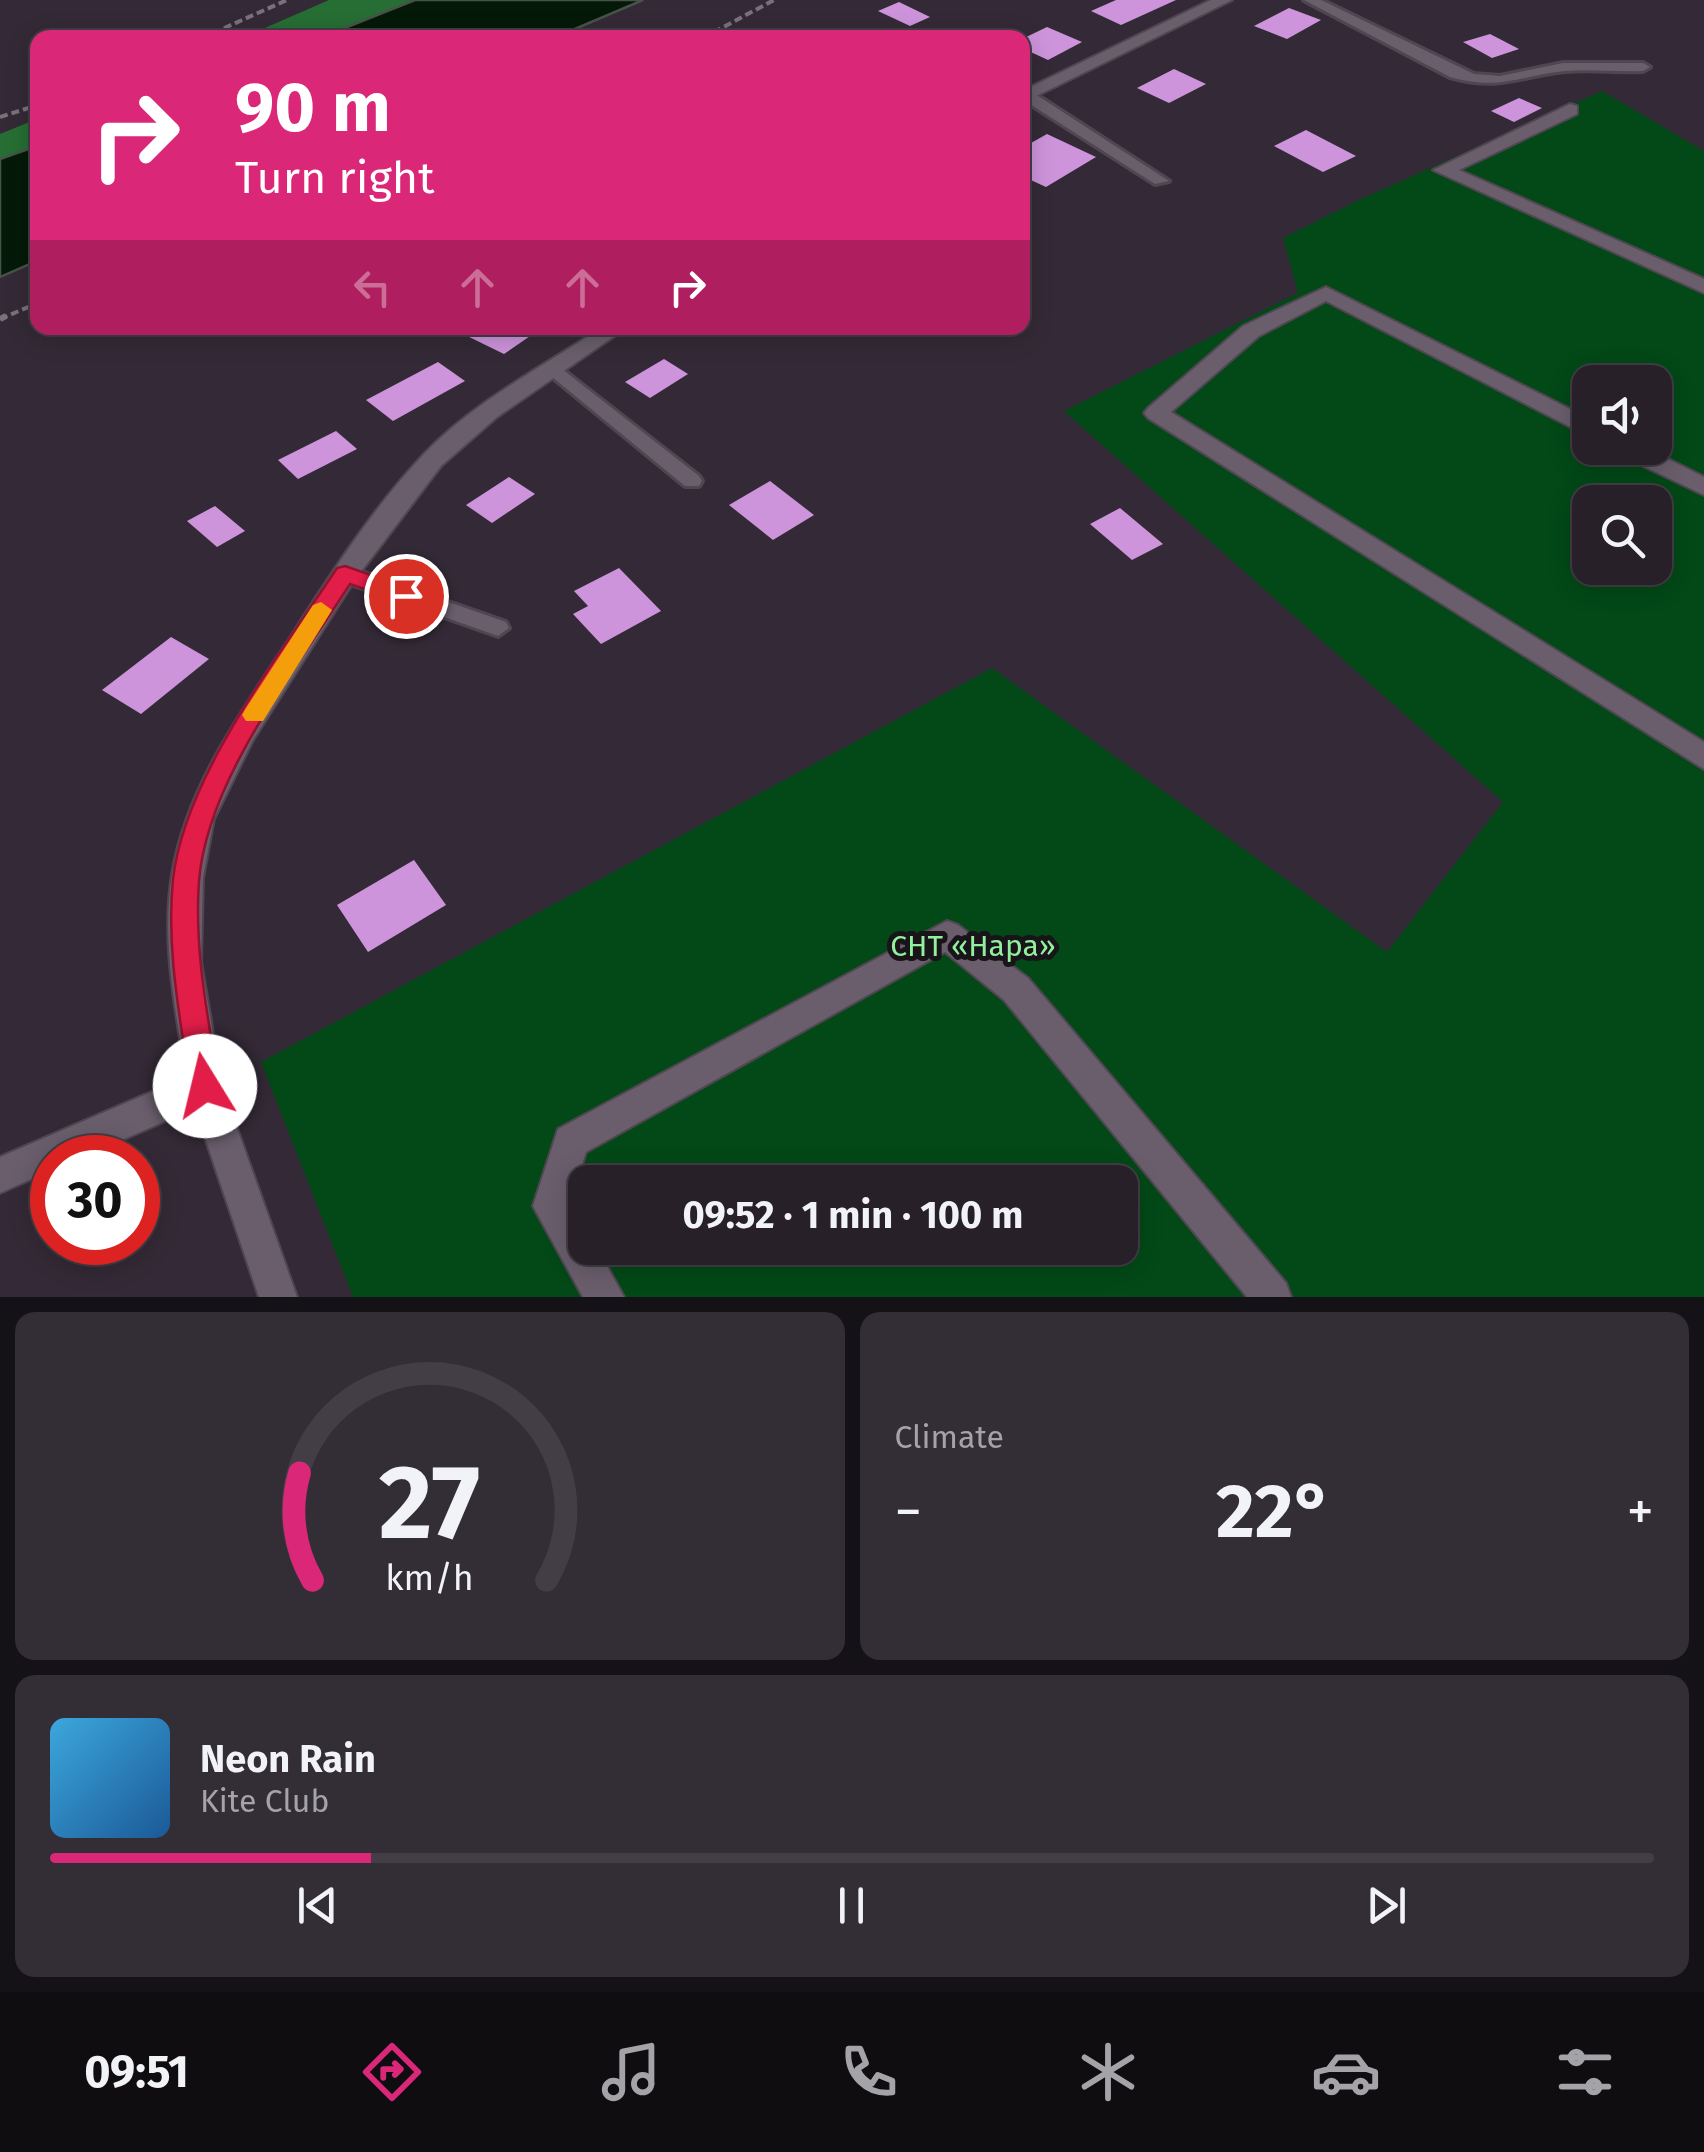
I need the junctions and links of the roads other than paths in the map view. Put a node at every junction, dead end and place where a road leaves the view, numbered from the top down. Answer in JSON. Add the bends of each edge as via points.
{"nodes":[{"id":1,"x":1224,"y":0,"type":"edge"},
{"id":2,"x":1311,"y":0,"type":"edge"},
{"id":3,"x":1643,"y":67,"type":"dead end"},
{"id":4,"x":1030,"y":95,"type":"edge"},
{"id":5,"x":1030,"y":100,"type":"edge"},
{"id":6,"x":1570,"y":110,"type":"dead end"},
{"id":7,"x":1161,"y":181,"type":"dead end"},
{"id":8,"x":1704,"y":287,"type":"edge"},
{"id":9,"x":604,"y":335,"type":"edge"},
{"id":10,"x":554,"y":368,"type":"junction"},
{"id":11,"x":1572,"y":420,"type":"edge"},
{"id":12,"x":1660,"y":465,"type":"edge"},
{"id":13,"x":692,"y":481,"type":"dead end"},
{"id":14,"x":1704,"y":487,"type":"edge"},
{"id":15,"x":345,"y":574,"type":"junction"},
{"id":16,"x":498,"y":628,"type":"dead end"},
{"id":17,"x":1704,"y":758,"type":"edge"},
{"id":18,"x":205,"y":1086,"type":"junction"},
{"id":19,"x":0,"y":1175,"type":"edge"},
{"id":20,"x":278,"y":1297,"type":"edge"},
{"id":21,"x":604,"y":1297,"type":"edge"},
{"id":22,"x":1272,"y":1297,"type":"edge"}],
"edges":[{"from":1,"to":4,"type":"street"},
{"from":2,"to":3,"type":"lane","via":[[1480,82],[1566,67]]},
{"from":5,"to":7,"type":"lane"},
{"from":6,"to":8,"type":"street","via":[[1443,170]]},
{"from":9,"to":10,"type":"street"},
{"from":10,"to":13,"type":"lane"},
{"from":10,"to":15,"type":"street","via":[[432,460]]},
{"from":11,"to":17,"type":"street","via":[[1326,293],[1251,331],[1156,412]]},
{"from":12,"to":14,"type":"street"},
{"from":15,"to":16,"type":"lane"},
{"from":15,"to":18,"type":"street","via":[[242,734],[199,819],[186,878],[185,962]]},
{"from":18,"to":19,"type":"street"},
{"from":18,"to":20,"type":"street"},
{"from":21,"to":22,"type":"street","via":[[551,1206],[571,1140],[946,936],[1016,989]]}]}
